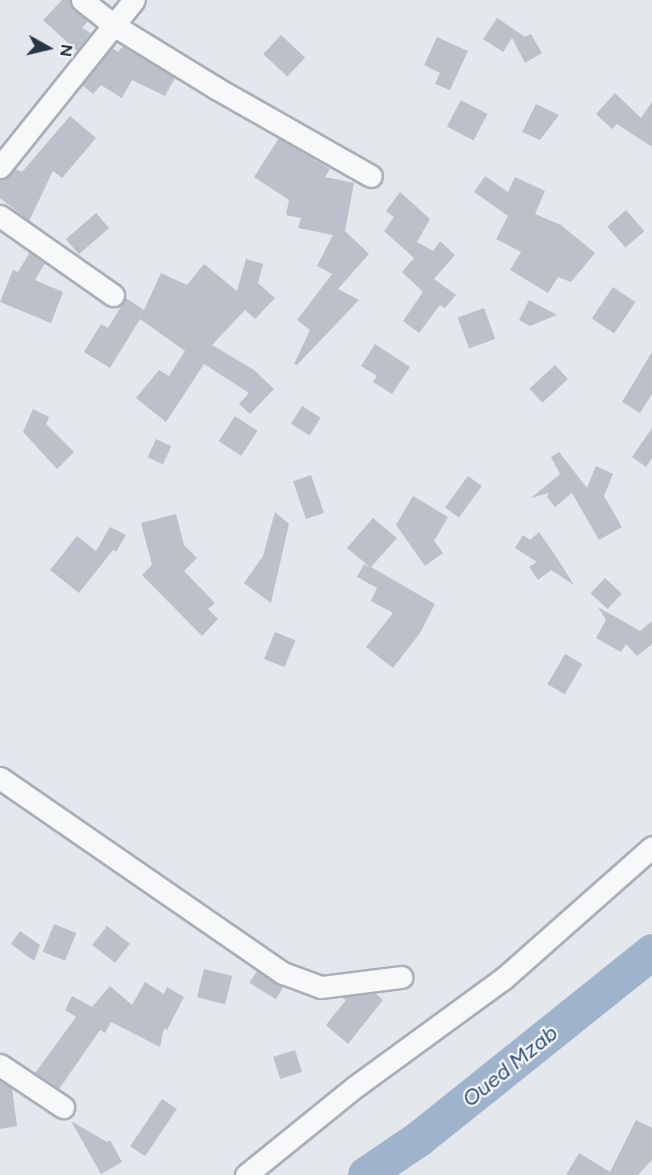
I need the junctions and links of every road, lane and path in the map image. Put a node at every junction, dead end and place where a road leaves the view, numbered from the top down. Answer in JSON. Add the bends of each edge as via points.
{"nodes":[{"id":1,"x":82,"y":0,"type":"edge"},
{"id":2,"x":134,"y":0,"type":"edge"},
{"id":3,"x":115,"y":26,"type":"junction"},
{"id":4,"x":0,"y":167,"type":"edge"},
{"id":5,"x":371,"y":176,"type":"dead end"},
{"id":6,"x":0,"y":216,"type":"edge"},
{"id":7,"x":113,"y":295,"type":"dead end"},
{"id":8,"x":0,"y":778,"type":"edge"},
{"id":9,"x":652,"y":846,"type":"edge"},
{"id":10,"x":401,"y":977,"type":"dead end"},
{"id":11,"x":0,"y":1065,"type":"edge"},
{"id":12,"x":63,"y":1107,"type":"dead end"},
{"id":13,"x":246,"y":1175,"type":"edge"}],
"edges":[{"from":1,"to":3,"type":"street"},
{"from":2,"to":3,"type":"street"},
{"from":3,"to":4,"type":"street"},
{"from":3,"to":5,"type":"street"},
{"from":6,"to":7,"type":"street"},
{"from":8,"to":10,"type":"street","via":[[283,973],[321,987]]},
{"from":9,"to":13,"type":"street","via":[[503,979],[356,1086]]},
{"from":11,"to":12,"type":"street"}]}
